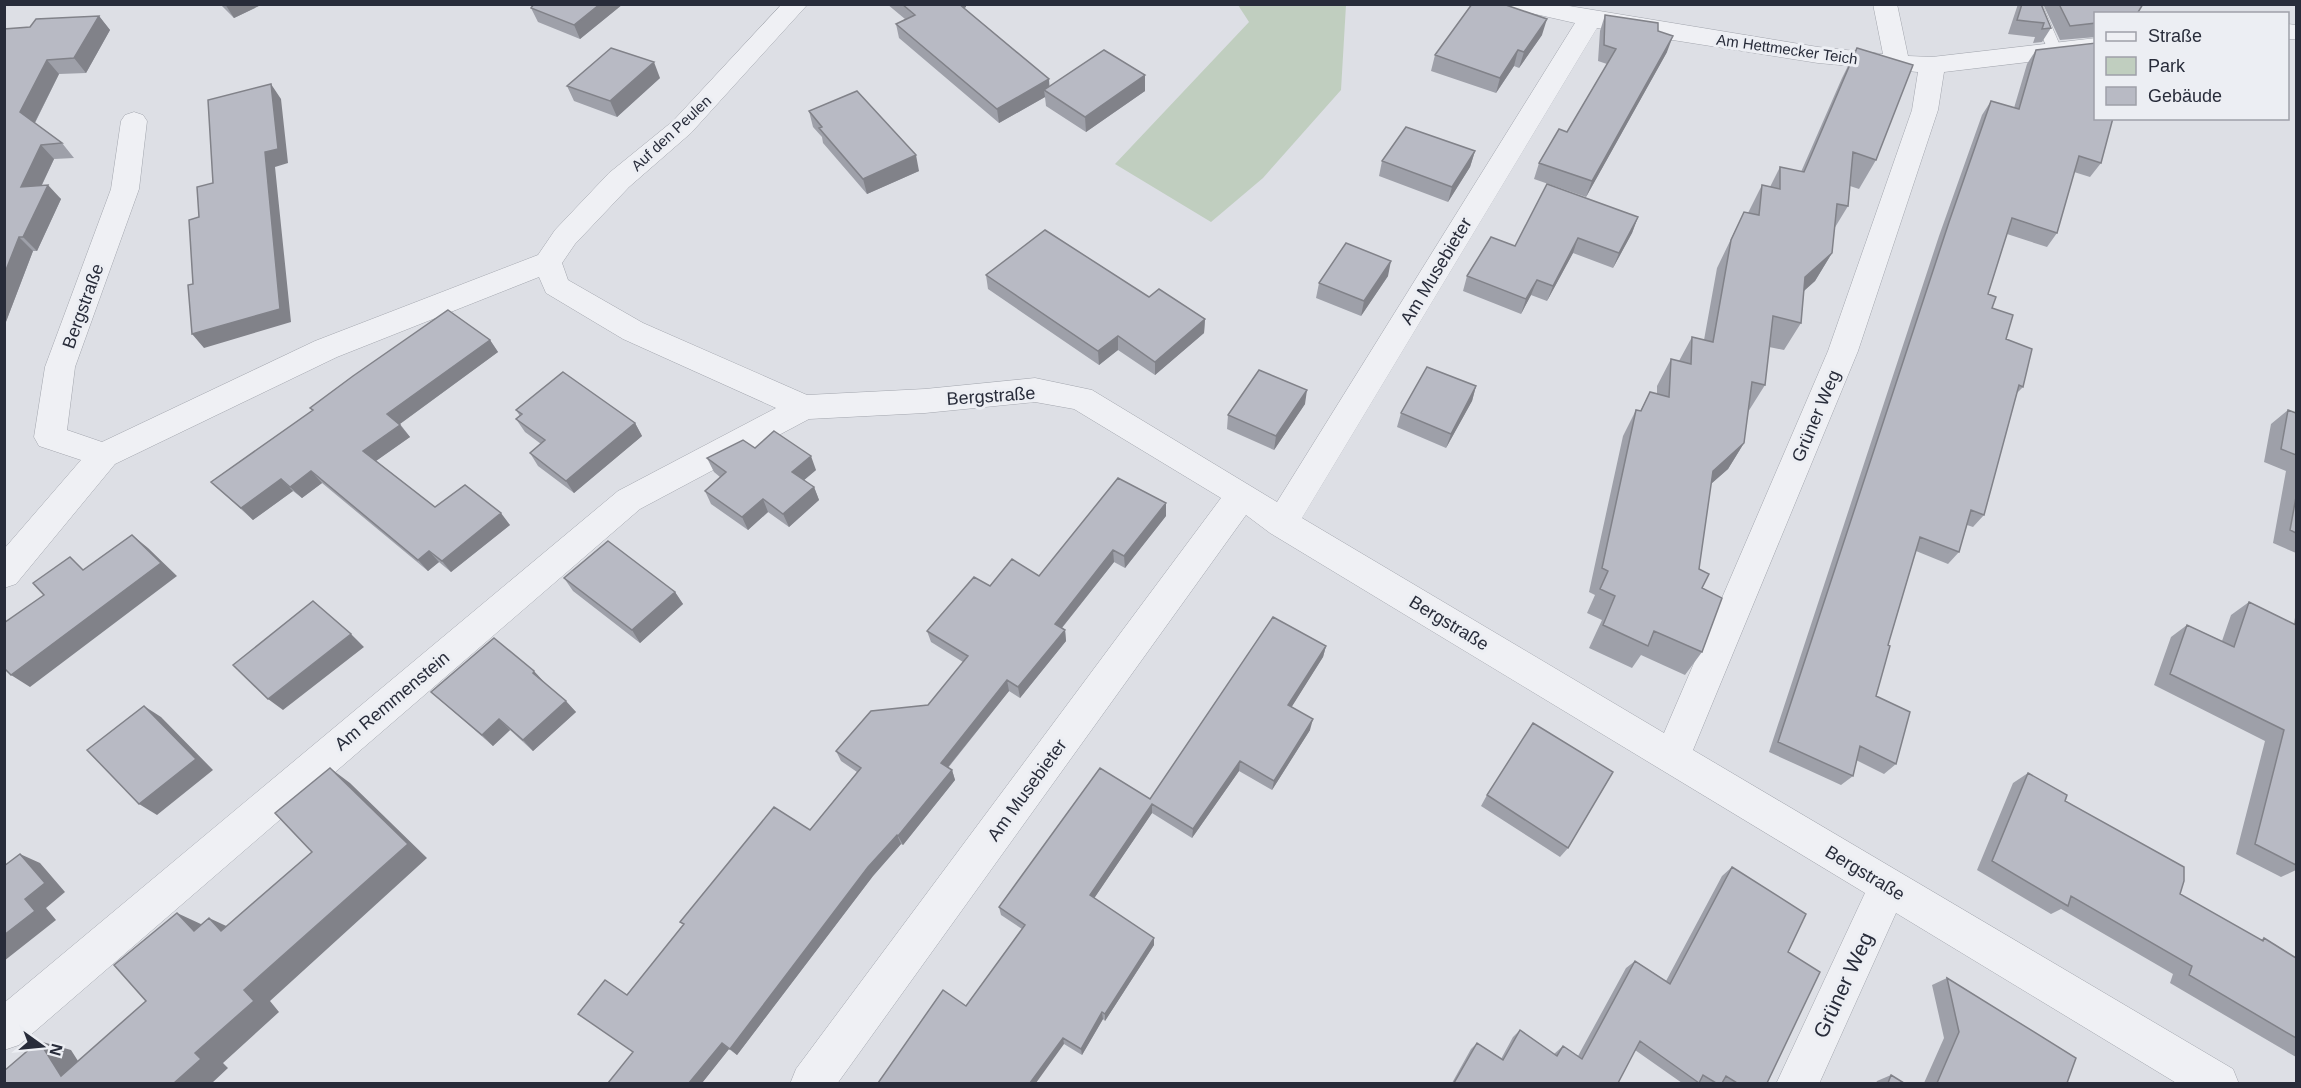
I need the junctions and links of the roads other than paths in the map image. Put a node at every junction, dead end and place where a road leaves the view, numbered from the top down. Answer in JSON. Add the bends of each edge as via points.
{"nodes":[{"id":1,"x":796,"y":4,"type":"edge"},
{"id":2,"x":1521,"y":4,"type":"edge"},
{"id":3,"x":1885,"y":4,"type":"edge"},
{"id":4,"x":2035,"y":4,"type":"edge"},
{"id":5,"x":1590,"y":19,"type":"junction"},
{"id":6,"x":2094,"y":46,"type":"edge"},
{"id":7,"x":2055,"y":50,"type":"junction"},
{"id":8,"x":1897,"y":63,"type":"junction"},
{"id":9,"x":1932,"y":65,"type":"junction"},
{"id":10,"x":134,"y":121,"type":"dead end"},
{"id":11,"x":548,"y":262,"type":"junction"},
{"id":12,"x":804,"y":407,"type":"junction"},
{"id":13,"x":104,"y":455,"type":"junction"},
{"id":14,"x":1242,"y":495,"type":"junction"},
{"id":15,"x":1282,"y":523,"type":"junction"},
{"id":16,"x":4,"y":574,"type":"edge"},
{"id":17,"x":1672,"y":757,"type":"junction"},
{"id":18,"x":1888,"y":887,"type":"junction"},
{"id":19,"x":4,"y":1030,"type":"edge"},
{"id":20,"x":811,"y":1083,"type":"edge"},
{"id":21,"x":1797,"y":1083,"type":"edge"},
{"id":22,"x":2217,"y":1083,"type":"edge"}],
"edges":[{"from":1,"to":11,"type":"street","name":"Auf den Peulen","via":[[682,127],[619,180],[565,237]]},
{"from":2,"to":5,"type":"street","name":"Am Hettmecker Teich"},
{"from":3,"to":8,"type":"street"},
{"from":4,"to":7,"type":"lane"},
{"from":5,"to":8,"type":"street","name":"Am Hettmecker Teich","via":[[1818,55]]},
{"from":5,"to":15,"type":"street","name":"Am Musebieter"},
{"from":6,"to":7,"type":"street","name":"Am Hettmecker Teich"},
{"from":7,"to":9,"type":"street","name":"Am Hettmecker Teich"},
{"from":8,"to":9,"type":"street","name":"Am Hettmecker Teich"},
{"from":9,"to":17,"type":"street","name":"Grüner Weg","via":[[1925,110],[1843,351]]},
{"from":10,"to":13,"type":"street","name":"Bergstraße","via":[[125,189],[60,367],[50,437]]},
{"from":11,"to":12,"type":"street","name":"Bergstraße","via":[[556,286],[633,331]]},
{"from":11,"to":13,"type":"street","via":[[326,349]]},
{"from":12,"to":14,"type":"street","name":"Bergstraße","via":[[1035,390],[1082,398]]},
{"from":12,"to":19,"type":"street","name":"Am Remmenstein","via":[[628,500]]},
{"from":13,"to":16,"type":"street"},
{"from":14,"to":15,"type":"street","name":"Bergstraße"},
{"from":14,"to":20,"type":"street","name":"Am Musebieter"},
{"from":15,"to":17,"type":"street","name":"Bergstraße"},
{"from":17,"to":18,"type":"street","name":"Bergstraße"},
{"from":18,"to":21,"type":"street","name":"Grüner Weg"},
{"from":18,"to":22,"type":"street","name":"Bergstraße"}]}
